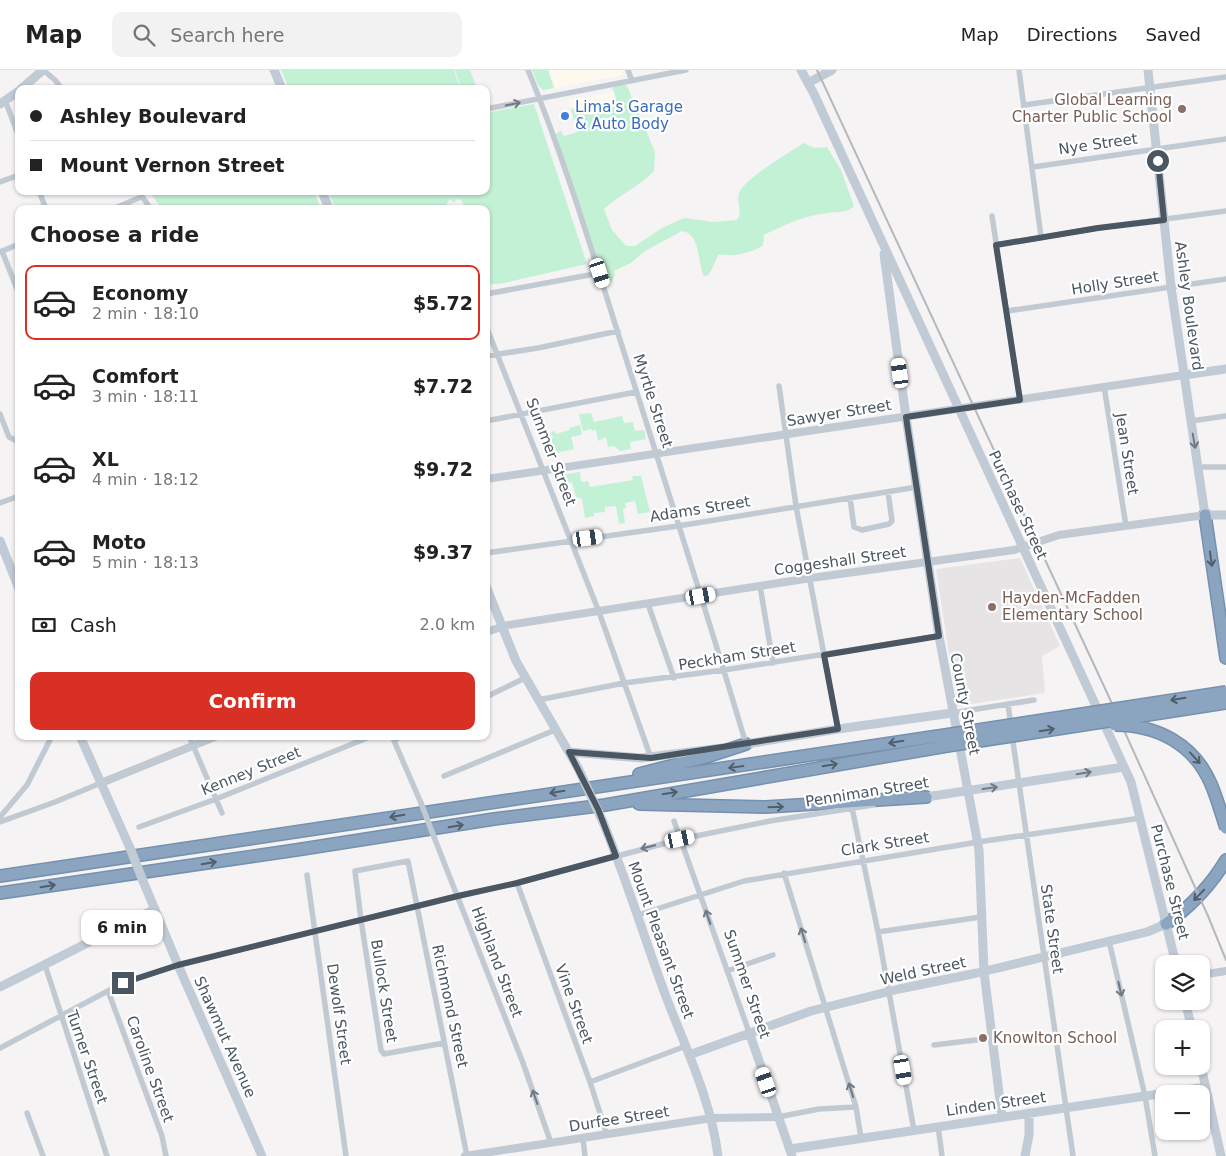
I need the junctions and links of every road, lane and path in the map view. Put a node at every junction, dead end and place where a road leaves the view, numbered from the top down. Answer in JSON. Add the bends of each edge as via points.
{"nodes":[{"id":1,"x":43,"y":70,"type":"edge"},
{"id":2,"x":274,"y":70,"type":"edge"},
{"id":3,"x":528,"y":70,"type":"edge"},
{"id":4,"x":628,"y":70,"type":"edge"},
{"id":5,"x":686,"y":70,"type":"edge"},
{"id":6,"x":801,"y":70,"type":"edge"},
{"id":7,"x":832,"y":70,"type":"edge"},
{"id":8,"x":1019,"y":70,"type":"edge"},
{"id":9,"x":1148,"y":70,"type":"edge"},
{"id":10,"x":1226,"y":78,"type":"edge"},
{"id":11,"x":632,"y":81,"type":"junction"},
{"id":12,"x":808,"y":83,"type":"junction"},
{"id":13,"x":26,"y":85,"type":"edge"},
{"id":14,"x":59,"y":85,"type":"edge"},
{"id":15,"x":280,"y":85,"type":"edge"},
{"id":16,"x":1150,"y":88,"type":"junction"},
{"id":17,"x":15,"y":94,"type":"edge"},
{"id":18,"x":540,"y":99,"type":"junction"},
{"id":19,"x":3,"y":102,"type":"edge"},
{"id":20,"x":1024,"y":105,"type":"junction"},
{"id":21,"x":490,"y":108,"type":"edge"},
{"id":22,"x":15,"y":128,"type":"edge"},
{"id":23,"x":1226,"y":139,"type":"edge"},
{"id":24,"x":1156,"y":149,"type":"junction"},
{"id":25,"x":1033,"y":167,"type":"junction"},
{"id":26,"x":15,"y":176,"type":"edge"},
{"id":27,"x":0,"y":182,"type":"edge"},
{"id":28,"x":137,"y":195,"type":"edge"},
{"id":29,"x":140,"y":195,"type":"edge"},
{"id":30,"x":121,"y":205,"type":"edge"},
{"id":31,"x":148,"y":205,"type":"edge"},
{"id":32,"x":1226,"y":211,"type":"edge"},
{"id":33,"x":992,"y":216,"type":"dead end"},
{"id":34,"x":1164,"y":220,"type":"junction"},
{"id":35,"x":1041,"y":237,"type":"junction"},
{"id":36,"x":996,"y":245,"type":"junction"},
{"id":37,"x":15,"y":246,"type":"edge"},
{"id":38,"x":884,"y":247,"type":"junction"},
{"id":39,"x":1,"y":251,"type":"edge"},
{"id":40,"x":600,"y":273,"type":"junction"},
{"id":41,"x":1226,"y":279,"type":"edge"},
{"id":42,"x":15,"y":284,"type":"edge"},
{"id":43,"x":1171,"y":287,"type":"junction"},
{"id":44,"x":906,"y":292,"type":"junction"},
{"id":45,"x":490,"y":293,"type":"edge"},
{"id":46,"x":890,"y":296,"type":"junction"},
{"id":47,"x":1007,"y":311,"type":"junction"},
{"id":48,"x":618,"y":331,"type":"junction"},
{"id":49,"x":490,"y":335,"type":"edge"},
{"id":50,"x":498,"y":354,"type":"junction"},
{"id":51,"x":490,"y":355,"type":"edge"},
{"id":52,"x":1226,"y":369,"type":"edge"},
{"id":53,"x":1184,"y":375,"type":"junction"},
{"id":54,"x":779,"y":386,"type":"dead end"},
{"id":55,"x":1104,"y":386,"type":"junction"},
{"id":56,"x":636,"y":392,"type":"junction"},
{"id":57,"x":1020,"y":400,"type":"junction"},
{"id":58,"x":959,"y":409,"type":"junction"},
{"id":59,"x":0,"y":414,"type":"edge"},
{"id":60,"x":522,"y":414,"type":"junction"},
{"id":61,"x":1226,"y":416,"type":"edge"},
{"id":62,"x":906,"y":417,"type":"junction"},
{"id":63,"x":490,"y":420,"type":"edge"},
{"id":64,"x":1191,"y":421,"type":"junction"},
{"id":65,"x":786,"y":436,"type":"junction"},
{"id":66,"x":15,"y":440,"type":"edge"},
{"id":67,"x":658,"y":455,"type":"junction"},
{"id":68,"x":1199,"y":467,"type":"junction"},
{"id":69,"x":1226,"y":467,"type":"edge"},
{"id":70,"x":544,"y":471,"type":"junction"},
{"id":71,"x":490,"y":478,"type":"edge"},
{"id":72,"x":917,"y":487,"type":"junction"},
{"id":73,"x":888,"y":492,"type":"junction"},
{"id":74,"x":15,"y":497,"type":"edge"},
{"id":75,"x":850,"y":498,"type":"junction"},
{"id":76,"x":0,"y":503,"type":"edge"},
{"id":77,"x":796,"y":506,"type":"junction"},
{"id":78,"x":1205,"y":515,"type":"junction"},
{"id":79,"x":1226,"y":515,"type":"edge"},
{"id":80,"x":678,"y":526,"type":"junction"},
{"id":81,"x":1126,"y":526,"type":"junction"},
{"id":82,"x":570,"y":540,"type":"junction"},
{"id":83,"x":0,"y":541,"type":"edge"},
{"id":84,"x":1023,"y":549,"type":"junction"},
{"id":85,"x":490,"y":552,"type":"edge"},
{"id":86,"x":928,"y":563,"type":"junction"},
{"id":87,"x":15,"y":576,"type":"edge"},
{"id":88,"x":811,"y":578,"type":"junction"},
{"id":89,"x":760,"y":586,"type":"junction"},
{"id":90,"x":701,"y":596,"type":"junction"},
{"id":91,"x":490,"y":597,"type":"edge"},
{"id":92,"x":648,"y":604,"type":"junction"},
{"id":93,"x":599,"y":612,"type":"junction"},
{"id":94,"x":501,"y":627,"type":"junction"},
{"id":95,"x":490,"y":631,"type":"edge"},
{"id":96,"x":939,"y":636,"type":"junction"},
{"id":97,"x":824,"y":655,"type":"junction"},
{"id":98,"x":1226,"y":658,"type":"edge"},
{"id":99,"x":773,"y":663,"type":"junction"},
{"id":100,"x":724,"y":670,"type":"junction"},
{"id":101,"x":525,"y":678,"type":"junction"},
{"id":102,"x":674,"y":678,"type":"junction"},
{"id":103,"x":624,"y":683,"type":"junction"},
{"id":104,"x":1226,"y":692,"type":"edge"},
{"id":105,"x":490,"y":695,"type":"edge"},
{"id":106,"x":538,"y":700,"type":"junction"},
{"id":107,"x":1034,"y":700,"type":"dead end"},
{"id":108,"x":1226,"y":703,"type":"edge"},
{"id":109,"x":1008,"y":704,"type":"junction"},
{"id":110,"x":952,"y":714,"type":"junction"},
{"id":111,"x":1068,"y":727,"type":"junction"},
{"id":112,"x":838,"y":729,"type":"junction"},
{"id":113,"x":555,"y":730,"type":"junction"},
{"id":114,"x":50,"y":740,"type":"edge"},
{"id":115,"x":82,"y":740,"type":"edge"},
{"id":116,"x":191,"y":740,"type":"edge"},
{"id":117,"x":206,"y":740,"type":"edge"},
{"id":118,"x":362,"y":740,"type":"edge"},
{"id":119,"x":394,"y":740,"type":"edge"},
{"id":120,"x":946,"y":740,"type":"junction"},
{"id":121,"x":746,"y":744,"type":"junction"},
{"id":122,"x":193,"y":745,"type":"junction"},
{"id":123,"x":569,"y":752,"type":"junction"},
{"id":124,"x":651,"y":758,"type":"junction"},
{"id":125,"x":1124,"y":767,"type":"junction"},
{"id":126,"x":444,"y":776,"type":"dead end"},
{"id":127,"x":101,"y":783,"type":"junction"},
{"id":128,"x":1019,"y":784,"type":"junction"},
{"id":129,"x":596,"y":786,"type":"junction"},
{"id":130,"x":968,"y":791,"type":"junction"},
{"id":131,"x":926,"y":797,"type":"junction"},
{"id":132,"x":216,"y":799,"type":"junction"},
{"id":133,"x":605,"y":805,"type":"junction"},
{"id":134,"x":852,"y":808,"type":"junction"},
{"id":135,"x":222,"y":813,"type":"dead end"},
{"id":136,"x":0,"y":817,"type":"edge"},
{"id":137,"x":1141,"y":818,"type":"junction"},
{"id":138,"x":0,"y":822,"type":"edge"},
{"id":139,"x":674,"y":822,"type":"dead end"},
{"id":140,"x":139,"y":827,"type":"dead end"},
{"id":141,"x":1226,"y":828,"type":"edge"},
{"id":142,"x":1026,"y":835,"type":"junction"},
{"id":143,"x":680,"y":839,"type":"junction"},
{"id":144,"x":978,"y":842,"type":"junction"},
{"id":145,"x":616,"y":856,"type":"junction"},
{"id":146,"x":863,"y":860,"type":"junction"},
{"id":147,"x":1226,"y":860,"type":"edge"},
{"id":148,"x":408,"y":861,"type":"joint"},
{"id":149,"x":784,"y":873,"type":"junction"},
{"id":150,"x":0,"y":876,"type":"edge"},
{"id":151,"x":307,"y":876,"type":"dead end"},
{"id":152,"x":517,"y":883,"type":"junction"},
{"id":153,"x":0,"y":893,"type":"edge"},
{"id":154,"x":701,"y":895,"type":"junction"},
{"id":155,"x":458,"y":896,"type":"junction"},
{"id":156,"x":417,"y":906,"type":"junction"},
{"id":157,"x":155,"y":909,"type":"junction"},
{"id":158,"x":638,"y":916,"type":"junction"},
{"id":159,"x":981,"y":917,"type":"junction"},
{"id":160,"x":361,"y":920,"type":"junction"},
{"id":161,"x":1166,"y":924,"type":"junction"},
{"id":162,"x":314,"y":931,"type":"junction"},
{"id":163,"x":878,"y":932,"type":"junction"},
{"id":164,"x":1109,"y":941,"type":"junction"},
{"id":165,"x":772,"y":955,"type":"dead end"},
{"id":166,"x":1174,"y":955,"type":"edge"},
{"id":167,"x":1044,"y":957,"type":"junction"},
{"id":168,"x":45,"y":965,"type":"junction"},
{"id":169,"x":178,"y":965,"type":"junction"},
{"id":170,"x":727,"y":971,"type":"junction"},
{"id":171,"x":1226,"y":971,"type":"edge"},
{"id":172,"x":984,"y":972,"type":"junction"},
{"id":173,"x":1210,"y":974,"type":"edge"},
{"id":174,"x":0,"y":987,"type":"edge"},
{"id":175,"x":108,"y":991,"type":"junction"},
{"id":176,"x":888,"y":992,"type":"junction"},
{"id":177,"x":825,"y":1007,"type":"junction"},
{"id":178,"x":60,"y":1016,"type":"junction"},
{"id":179,"x":749,"y":1032,"type":"junction"},
{"id":180,"x":992,"y":1038,"type":"junction"},
{"id":181,"x":444,"y":1042,"type":"junction"},
{"id":182,"x":934,"y":1045,"type":"dead end"},
{"id":183,"x":0,"y":1048,"type":"edge"},
{"id":184,"x":687,"y":1051,"type":"junction"},
{"id":185,"x":590,"y":1082,"type":"junction"},
{"id":186,"x":1155,"y":1095,"type":"edge"},
{"id":187,"x":1145,"y":1096,"type":"junction"},
{"id":188,"x":1210,"y":1105,"type":"edge"},
{"id":189,"x":856,"y":1107,"type":"junction"},
{"id":190,"x":1067,"y":1107,"type":"junction"},
{"id":191,"x":27,"y":1113,"type":"dead end"},
{"id":192,"x":1029,"y":1113,"type":"junction"},
{"id":193,"x":778,"y":1116,"type":"junction"},
{"id":194,"x":1002,"y":1117,"type":"junction"},
{"id":195,"x":712,"y":1118,"type":"junction"},
{"id":196,"x":938,"y":1126,"type":"junction"},
{"id":197,"x":914,"y":1130,"type":"junction"},
{"id":198,"x":607,"y":1134,"type":"junction"},
{"id":199,"x":861,"y":1138,"type":"junction"},
{"id":200,"x":583,"y":1139,"type":"junction"},
{"id":201,"x":551,"y":1143,"type":"junction"},
{"id":202,"x":791,"y":1152,"type":"edge"},
{"id":203,"x":43,"y":1156,"type":"edge"},
{"id":204,"x":107,"y":1156,"type":"edge"},
{"id":205,"x":166,"y":1156,"type":"edge"},
{"id":206,"x":262,"y":1156,"type":"edge"},
{"id":207,"x":346,"y":1156,"type":"edge"},
{"id":208,"x":466,"y":1156,"type":"edge"},
{"id":209,"x":585,"y":1156,"type":"edge"},
{"id":210,"x":718,"y":1156,"type":"edge"},
{"id":211,"x":942,"y":1156,"type":"edge"},
{"id":212,"x":1025,"y":1156,"type":"edge"},
{"id":213,"x":1073,"y":1156,"type":"edge"},
{"id":214,"x":1156,"y":1156,"type":"edge"},
{"id":215,"x":1221,"y":1156,"type":"edge"}],
"edges":[{"from":1,"to":13,"type":"main road"},
{"from":1,"to":14,"type":"street"},
{"from":2,"to":15,"type":"main road"},
{"from":3,"to":18,"type":"street","name":"Myrtle Street"},
{"from":4,"to":11,"type":"street"},
{"from":5,"to":11,"type":"street"},
{"from":6,"to":12,"type":"main road","name":"Purchase Street"},
{"from":7,"to":12,"type":"main road"},
{"from":8,"to":20,"type":"street"},
{"from":9,"to":16,"type":"main road","name":"Ashley Boulevard"},
{"from":10,"to":16,"type":"street"},
{"from":11,"to":18,"type":"street"},
{"from":12,"to":38,"type":"main road","name":"Purchase Street"},
{"from":16,"to":20,"type":"street"},
{"from":16,"to":24,"type":"main road","name":"Ashley Boulevard"},
{"from":17,"to":19,"type":"main road"},
{"from":21,"to":18,"type":"street","one_way":true},
{"from":18,"to":40,"type":"street","name":"Myrtle Street"},
{"from":19,"to":22,"type":"street"},
{"from":20,"to":25,"type":"street"},
{"from":23,"to":24,"type":"street","name":"Nye Street"},
{"from":24,"to":25,"type":"street","name":"Nye Street"},
{"from":24,"to":34,"type":"main road","name":"Ashley Boulevard"},
{"from":25,"to":35,"type":"street"},
{"from":26,"to":27,"type":"street"},
{"from":28,"to":30,"type":"street"},
{"from":29,"to":31,"type":"street"},
{"from":32,"to":34,"type":"street"},
{"from":33,"to":36,"type":"street"},
{"from":34,"to":35,"type":"street"},
{"from":34,"to":43,"type":"main road","name":"Ashley Boulevard"},
{"from":35,"to":36,"type":"street"},
{"from":36,"to":47,"type":"street"},
{"from":37,"to":39,"type":"street"},
{"from":38,"to":44,"type":"main road","name":"Purchase Street"},
{"from":38,"to":46,"type":"main road","name":"County Street"},
{"from":39,"to":42,"type":"street"},
{"from":40,"to":45,"type":"street"},
{"from":40,"to":48,"type":"street","name":"Myrtle Street"},
{"from":41,"to":43,"type":"street","name":"Holly Street"},
{"from":43,"to":47,"type":"street","name":"Holly Street"},
{"from":43,"to":53,"type":"main road","name":"Ashley Boulevard"},
{"from":44,"to":46,"type":"main road"},
{"from":44,"to":58,"type":"main road","name":"Purchase Street"},
{"from":46,"to":62,"type":"main road","name":"County Street"},
{"from":47,"to":57,"type":"street"},
{"from":48,"to":50,"type":"street"},
{"from":48,"to":56,"type":"street","name":"Myrtle Street"},
{"from":49,"to":50,"type":"street","name":"Summer Street"},
{"from":50,"to":51,"type":"street"},
{"from":50,"to":60,"type":"street","name":"Summer Street"},
{"from":52,"to":53,"type":"main road","name":"Sawyer Street"},
{"from":53,"to":55,"type":"street","name":"Sawyer Street"},
{"from":53,"to":64,"type":"main road","name":"Ashley Boulevard"},
{"from":54,"to":65,"type":"street"},
{"from":55,"to":57,"type":"street","name":"Sawyer Street"},
{"from":55,"to":81,"type":"street","name":"Jean Street"},
{"from":56,"to":60,"type":"street"},
{"from":56,"to":67,"type":"street","name":"Myrtle Street"},
{"from":57,"to":58,"type":"street","name":"Sawyer Street"},
{"from":58,"to":62,"type":"street","name":"Sawyer Street"},
{"from":58,"to":84,"type":"main road","name":"Purchase Street"},
{"from":59,"to":66,"type":"street","via":[[9,437]]},
{"from":60,"to":63,"type":"street"},
{"from":60,"to":70,"type":"street","name":"Summer Street"},
{"from":61,"to":64,"type":"street"},
{"from":62,"to":65,"type":"street","name":"Sawyer Street"},
{"from":62,"to":72,"type":"main road","name":"County Street"},
{"from":64,"to":68,"type":"main road","name":"Ashley Boulevard","one_way":true},
{"from":65,"to":67,"type":"street","name":"Sawyer Street"},
{"from":65,"to":77,"type":"street"},
{"from":67,"to":70,"type":"street","name":"Sawyer Street"},
{"from":67,"to":80,"type":"street","name":"Myrtle Street"},
{"from":68,"to":69,"type":"street"},
{"from":68,"to":78,"type":"main road","name":"Ashley Boulevard"},
{"from":70,"to":71,"type":"street","name":"Sawyer Street"},
{"from":70,"to":82,"type":"street","name":"Summer Street"},
{"from":72,"to":73,"type":"street","name":"Adams Street"},
{"from":72,"to":86,"type":"main road","name":"County Street"},
{"from":73,"to":75,"type":"street","name":"Adams Street"},
{"from":73,"to":75,"type":"street","via":[[892,521],[862,530],[854,527]]},
{"from":74,"to":76,"type":"street"},
{"from":75,"to":77,"type":"street","name":"Adams Street"},
{"from":77,"to":80,"type":"street","name":"Adams Street"},
{"from":77,"to":88,"type":"street"},
{"from":78,"to":79,"type":"main road","name":"Coggeshall Street"},
{"from":78,"to":81,"type":"street","name":"Coggeshall Street"},
{"from":78,"to":98,"type":"highway","one_way":true},
{"from":80,"to":82,"type":"street","name":"Adams Street"},
{"from":80,"to":90,"type":"street","name":"Myrtle Street"},
{"from":81,"to":84,"type":"street","name":"Coggeshall Street","via":[[1054,536]]},
{"from":82,"to":85,"type":"street","name":"Adams Street"},
{"from":82,"to":93,"type":"street","name":"Summer Street"},
{"from":83,"to":87,"type":"main road"},
{"from":84,"to":86,"type":"street","name":"Coggeshall Street"},
{"from":84,"to":125,"type":"main road","name":"Purchase Street"},
{"from":86,"to":88,"type":"street","name":"Coggeshall Street"},
{"from":86,"to":96,"type":"main road","name":"County Street"},
{"from":88,"to":89,"type":"street","name":"Coggeshall Street"},
{"from":88,"to":97,"type":"street"},
{"from":89,"to":90,"type":"street","name":"Coggeshall Street"},
{"from":89,"to":99,"type":"street"},
{"from":90,"to":92,"type":"street","name":"Coggeshall Street"},
{"from":90,"to":100,"type":"street","name":"Myrtle Street"},
{"from":91,"to":94,"type":"main road","name":"Mount Pleasant Street"},
{"from":92,"to":93,"type":"street","name":"Coggeshall Street"},
{"from":92,"to":102,"type":"street"},
{"from":93,"to":94,"type":"street","name":"Coggeshall Street"},
{"from":93,"to":103,"type":"street","name":"Summer Street"},
{"from":94,"to":95,"type":"street","name":"Coggeshall Street"},
{"from":94,"to":101,"type":"main road","name":"Mount Pleasant Street"},
{"from":96,"to":97,"type":"street","name":"Peckham Street"},
{"from":96,"to":110,"type":"main road","name":"County Street"},
{"from":97,"to":99,"type":"street","name":"Peckham Street"},
{"from":97,"to":112,"type":"street"},
{"from":99,"to":100,"type":"street","name":"Peckham Street"},
{"from":100,"to":102,"type":"street","name":"Peckham Street"},
{"from":100,"to":121,"type":"street","name":"Myrtle Street"},
{"from":101,"to":105,"type":"street"},
{"from":101,"to":106,"type":"main road","name":"Mount Pleasant Street"},
{"from":102,"to":103,"type":"street","name":"Peckham Street"},
{"from":103,"to":106,"type":"street","name":"Peckham Street"},
{"from":103,"to":124,"type":"street","name":"Summer Street"},
{"from":104,"to":120,"type":"highway","one_way":true,"bridge":true},
{"from":106,"to":113,"type":"main road","name":"Mount Pleasant Street"},
{"from":107,"to":109,"type":"street"},
{"from":108,"to":111,"type":"highway","bridge":true},
{"from":109,"to":110,"type":"street"},
{"from":109,"to":128,"type":"street","name":"State Street"},
{"from":110,"to":112,"type":"main road"},
{"from":110,"to":130,"type":"main road","name":"County Street"},
{"from":120,"to":111,"type":"highway","one_way":true,"bridge":true},
{"from":111,"to":141,"type":"highway","one_way":true,"bridge":true,"via":[[1134,726],[1156,731],[1175,741],[1195,758],[1206,774]]},
{"from":112,"to":121,"type":"main road"},
{"from":113,"to":123,"type":"main road","name":"Mount Pleasant Street"},
{"from":113,"to":126,"type":"street"},
{"from":114,"to":136,"type":"street","via":[[29,781]]},
{"from":115,"to":127,"type":"main road","name":"Shawmut Avenue"},
{"from":116,"to":122,"type":"street"},
{"from":117,"to":122,"type":"street"},
{"from":118,"to":132,"type":"street","name":"Kenney Street"},
{"from":119,"to":155,"type":"street","name":"Highland Street","bridge":true},
{"from":120,"to":129,"type":"highway","one_way":true},
{"from":133,"to":120,"type":"highway","one_way":true},
{"from":121,"to":124,"type":"main road"},
{"from":121,"to":129,"type":"highway"},
{"from":122,"to":127,"type":"street"},
{"from":122,"to":132,"type":"street"},
{"from":123,"to":124,"type":"main road"},
{"from":123,"to":145,"type":"main road","name":"Mount Pleasant Street","bridge":true},
{"from":128,"to":125,"type":"main road","name":"Penniman Street","one_way":true},
{"from":125,"to":137,"type":"main road","name":"Purchase Street","via":[[1133,786]]},
{"from":127,"to":138,"type":"street"},
{"from":127,"to":157,"type":"main road","name":"Shawmut Avenue","bridge":true},
{"from":130,"to":128,"type":"main road","name":"Penniman Street","one_way":true},
{"from":128,"to":142,"type":"street","name":"State Street"},
{"from":129,"to":150,"type":"highway","one_way":true},
{"from":130,"to":131,"type":"main road","name":"Penniman Street"},
{"from":130,"to":144,"type":"main road","name":"County Street"},
{"from":133,"to":131,"type":"highway","one_way":true,"via":[[766,807]]},
{"from":131,"to":134,"type":"street","name":"Penniman Street"},
{"from":132,"to":135,"type":"street"},
{"from":132,"to":140,"type":"street","name":"Kenney Street"},
{"from":153,"to":133,"type":"highway","one_way":true},
{"from":134,"to":143,"type":"street","name":"Penniman Street"},
{"from":134,"to":146,"type":"street"},
{"from":137,"to":142,"type":"street","name":"Clark Street"},
{"from":137,"to":161,"type":"main road","name":"Purchase Street"},
{"from":139,"to":143,"type":"street","name":"Summer Street"},
{"from":142,"to":144,"type":"street","name":"Clark Street"},
{"from":142,"to":167,"type":"street","name":"State Street"},
{"from":143,"to":145,"type":"street","name":"Penniman Street","one_way":true},
{"from":143,"to":154,"type":"street","name":"Summer Street"},
{"from":144,"to":146,"type":"street","name":"Clark Street"},
{"from":144,"to":159,"type":"main road","name":"County Street"},
{"from":145,"to":152,"type":"street","name":"Penniman Street"},
{"from":145,"to":158,"type":"main road","name":"Mount Pleasant Street"},
{"from":146,"to":149,"type":"street","name":"Clark Street"},
{"from":146,"to":163,"type":"street"},
{"from":147,"to":161,"type":"highway","one_way":true,"via":[[1202,893]]},
{"from":148,"to":156,"type":"street","name":"Richmond Street"},
{"from":148,"to":160,"type":"street","name":"Bullock Street","via":[[355,871]]},
{"from":149,"to":154,"type":"street","name":"Clark Street","via":[[744,881]]},
{"from":177,"to":149,"type":"street","one_way":true},
{"from":151,"to":162,"type":"street","name":"Dewolf Street"},
{"from":152,"to":155,"type":"street","name":"Penniman Street"},
{"from":152,"to":185,"type":"street","name":"Vine Street"},
{"from":154,"to":158,"type":"street","name":"Clark Street"},
{"from":170,"to":154,"type":"street","name":"Summer Street","one_way":true},
{"from":155,"to":156,"type":"street","name":"Penniman Street"},
{"from":201,"to":155,"type":"street","name":"Highland Street","one_way":true},
{"from":156,"to":160,"type":"street","name":"Penniman Street"},
{"from":156,"to":181,"type":"street","name":"Richmond Street"},
{"from":157,"to":168,"type":"main road"},
{"from":157,"to":169,"type":"main road","name":"Shawmut Avenue"},
{"from":158,"to":184,"type":"main road","name":"Mount Pleasant Street"},
{"from":159,"to":163,"type":"street"},
{"from":159,"to":172,"type":"main road","name":"County Street"},
{"from":160,"to":162,"type":"street","name":"Penniman Street"},
{"from":160,"to":181,"type":"street","name":"Bullock Street","via":[[380,1050],[384,1054]]},
{"from":161,"to":164,"type":"main road","name":"Weld Street"},
{"from":161,"to":166,"type":"main road","name":"Purchase Street"},
{"from":162,"to":169,"type":"street","name":"Penniman Street"},
{"from":162,"to":207,"type":"street","name":"Dewolf Street"},
{"from":163,"to":176,"type":"street"},
{"from":164,"to":167,"type":"main road","name":"Weld Street"},
{"from":164,"to":187,"type":"street","one_way":true},
{"from":165,"to":170,"type":"street"},
{"from":167,"to":172,"type":"main road","name":"Weld Street"},
{"from":167,"to":190,"type":"street","name":"State Street"},
{"from":168,"to":174,"type":"main road"},
{"from":168,"to":178,"type":"street","name":"Turner Street"},
{"from":169,"to":175,"type":"street","name":"Penniman Street"},
{"from":169,"to":206,"type":"main road","name":"Shawmut Avenue"},
{"from":170,"to":179,"type":"street","name":"Summer Street"},
{"from":171,"to":173,"type":"street"},
{"from":172,"to":176,"type":"main road","name":"Weld Street"},
{"from":172,"to":180,"type":"main road","name":"County Street"},
{"from":175,"to":178,"type":"street","name":"Penniman Street"},
{"from":175,"to":205,"type":"street","name":"Caroline Street","via":[[162,1136]]},
{"from":176,"to":177,"type":"main road","name":"Weld Street"},
{"from":176,"to":197,"type":"street"},
{"from":177,"to":179,"type":"main road","name":"Weld Street"},
{"from":189,"to":177,"type":"street","one_way":true},
{"from":178,"to":183,"type":"street","name":"Penniman Street"},
{"from":178,"to":204,"type":"street","name":"Turner Street"},
{"from":179,"to":184,"type":"main road","name":"Weld Street"},
{"from":179,"to":193,"type":"main road","name":"Summer Street"},
{"from":180,"to":182,"type":"street"},
{"from":180,"to":194,"type":"main road","name":"County Street"},
{"from":181,"to":208,"type":"street","name":"Richmond Street"},
{"from":184,"to":185,"type":"street"},
{"from":184,"to":195,"type":"main road","name":"Mount Pleasant Street"},
{"from":185,"to":198,"type":"street","name":"Vine Street"},
{"from":186,"to":187,"type":"main road","name":"Linden Street"},
{"from":187,"to":190,"type":"main road","name":"Linden Street"},
{"from":187,"to":214,"type":"street"},
{"from":188,"to":215,"type":"main road"},
{"from":189,"to":193,"type":"street"},
{"from":189,"to":199,"type":"street"},
{"from":190,"to":192,"type":"main road","name":"Linden Street"},
{"from":190,"to":213,"type":"street","name":"State Street"},
{"from":191,"to":203,"type":"street"},
{"from":192,"to":194,"type":"main road","name":"Linden Street"},
{"from":192,"to":212,"type":"main road"},
{"from":193,"to":195,"type":"street","name":"Durfee Street"},
{"from":193,"to":202,"type":"main road","name":"Summer Street"},
{"from":194,"to":196,"type":"main road","name":"Linden Street"},
{"from":195,"to":198,"type":"street","name":"Durfee Street"},
{"from":195,"to":210,"type":"main road","name":"Mount Pleasant Street"},
{"from":196,"to":197,"type":"main road","name":"Linden Street"},
{"from":196,"to":211,"type":"street"},
{"from":197,"to":199,"type":"main road","name":"Linden Street"},
{"from":198,"to":200,"type":"street","name":"Durfee Street"},
{"from":199,"to":202,"type":"main road","name":"Linden Street"},
{"from":200,"to":201,"type":"street","name":"Durfee Street"},
{"from":200,"to":209,"type":"street"},
{"from":201,"to":208,"type":"street","name":"Durfee Street"}]}
